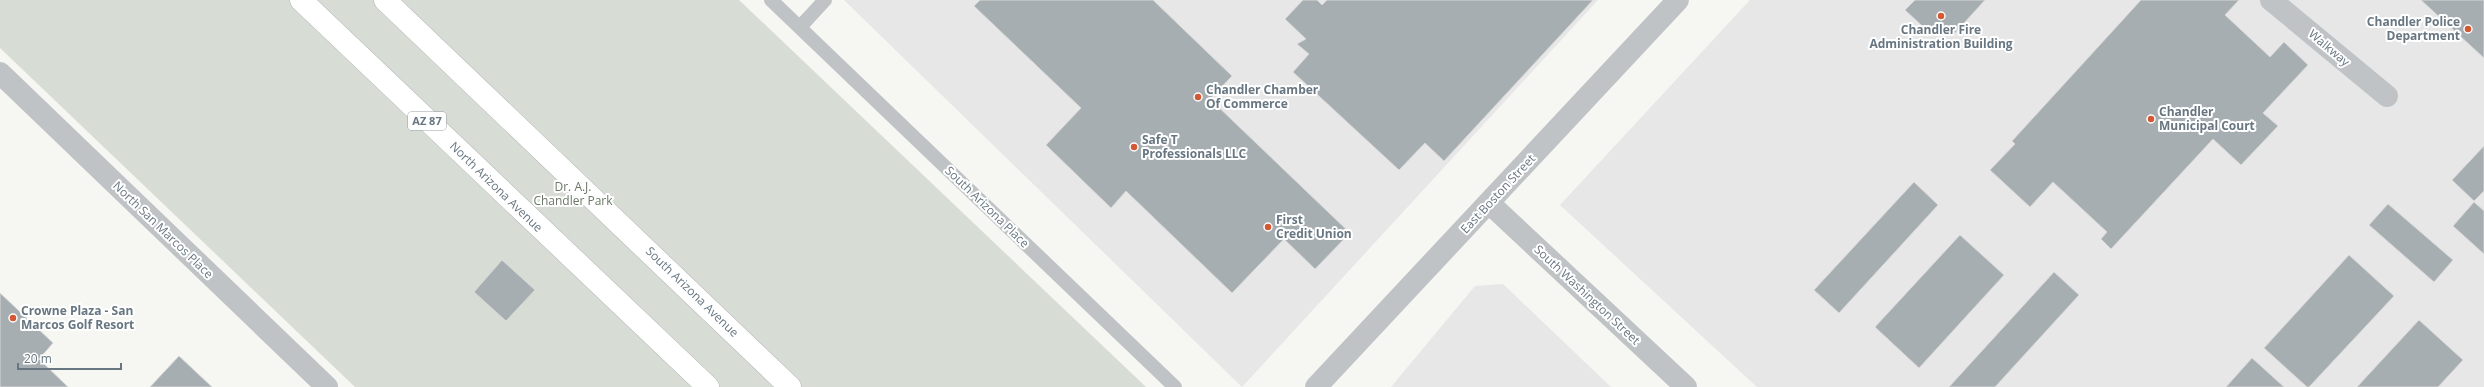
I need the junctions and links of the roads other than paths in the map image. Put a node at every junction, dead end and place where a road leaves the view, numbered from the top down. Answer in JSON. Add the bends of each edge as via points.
{"nodes":[{"id":1,"x":301,"y":0,"type":"edge"},
{"id":2,"x":385,"y":0,"type":"edge"},
{"id":3,"x":771,"y":0,"type":"edge"},
{"id":4,"x":825,"y":0,"type":"edge"},
{"id":5,"x":1678,"y":0,"type":"edge"},
{"id":6,"x":2271,"y":0,"type":"edge"},
{"id":7,"x":800,"y":27,"type":"junction"},
{"id":8,"x":0,"y":73,"type":"edge"},
{"id":9,"x":2386,"y":96,"type":"dead end"},
{"id":10,"x":1489,"y":203,"type":"junction"},
{"id":11,"x":327,"y":387,"type":"edge"},
{"id":12,"x":708,"y":387,"type":"edge"},
{"id":13,"x":790,"y":387,"type":"edge"},
{"id":14,"x":1175,"y":387,"type":"edge"},
{"id":15,"x":1316,"y":387,"type":"edge"},
{"id":16,"x":1686,"y":387,"type":"edge"}],
"edges":[{"from":1,"to":12,"type":"main road","name":"North Arizona Avenue","number":"AZ 87"},
{"from":2,"to":13,"type":"main road","name":"South Arizona Avenue"},
{"from":3,"to":7,"type":"lane","name":"South Arizona Place"},
{"from":4,"to":7,"type":"lane"},
{"from":5,"to":10,"type":"street","name":"East Boston Street"},
{"from":6,"to":9,"type":"street","name":"Walkway"},
{"from":7,"to":14,"type":"lane","name":"South Arizona Place"},
{"from":8,"to":11,"type":"street","name":"North San Marcos Place"},
{"from":10,"to":15,"type":"street","name":"East Boston Street"},
{"from":10,"to":16,"type":"street","name":"South Washington Street"}]}
